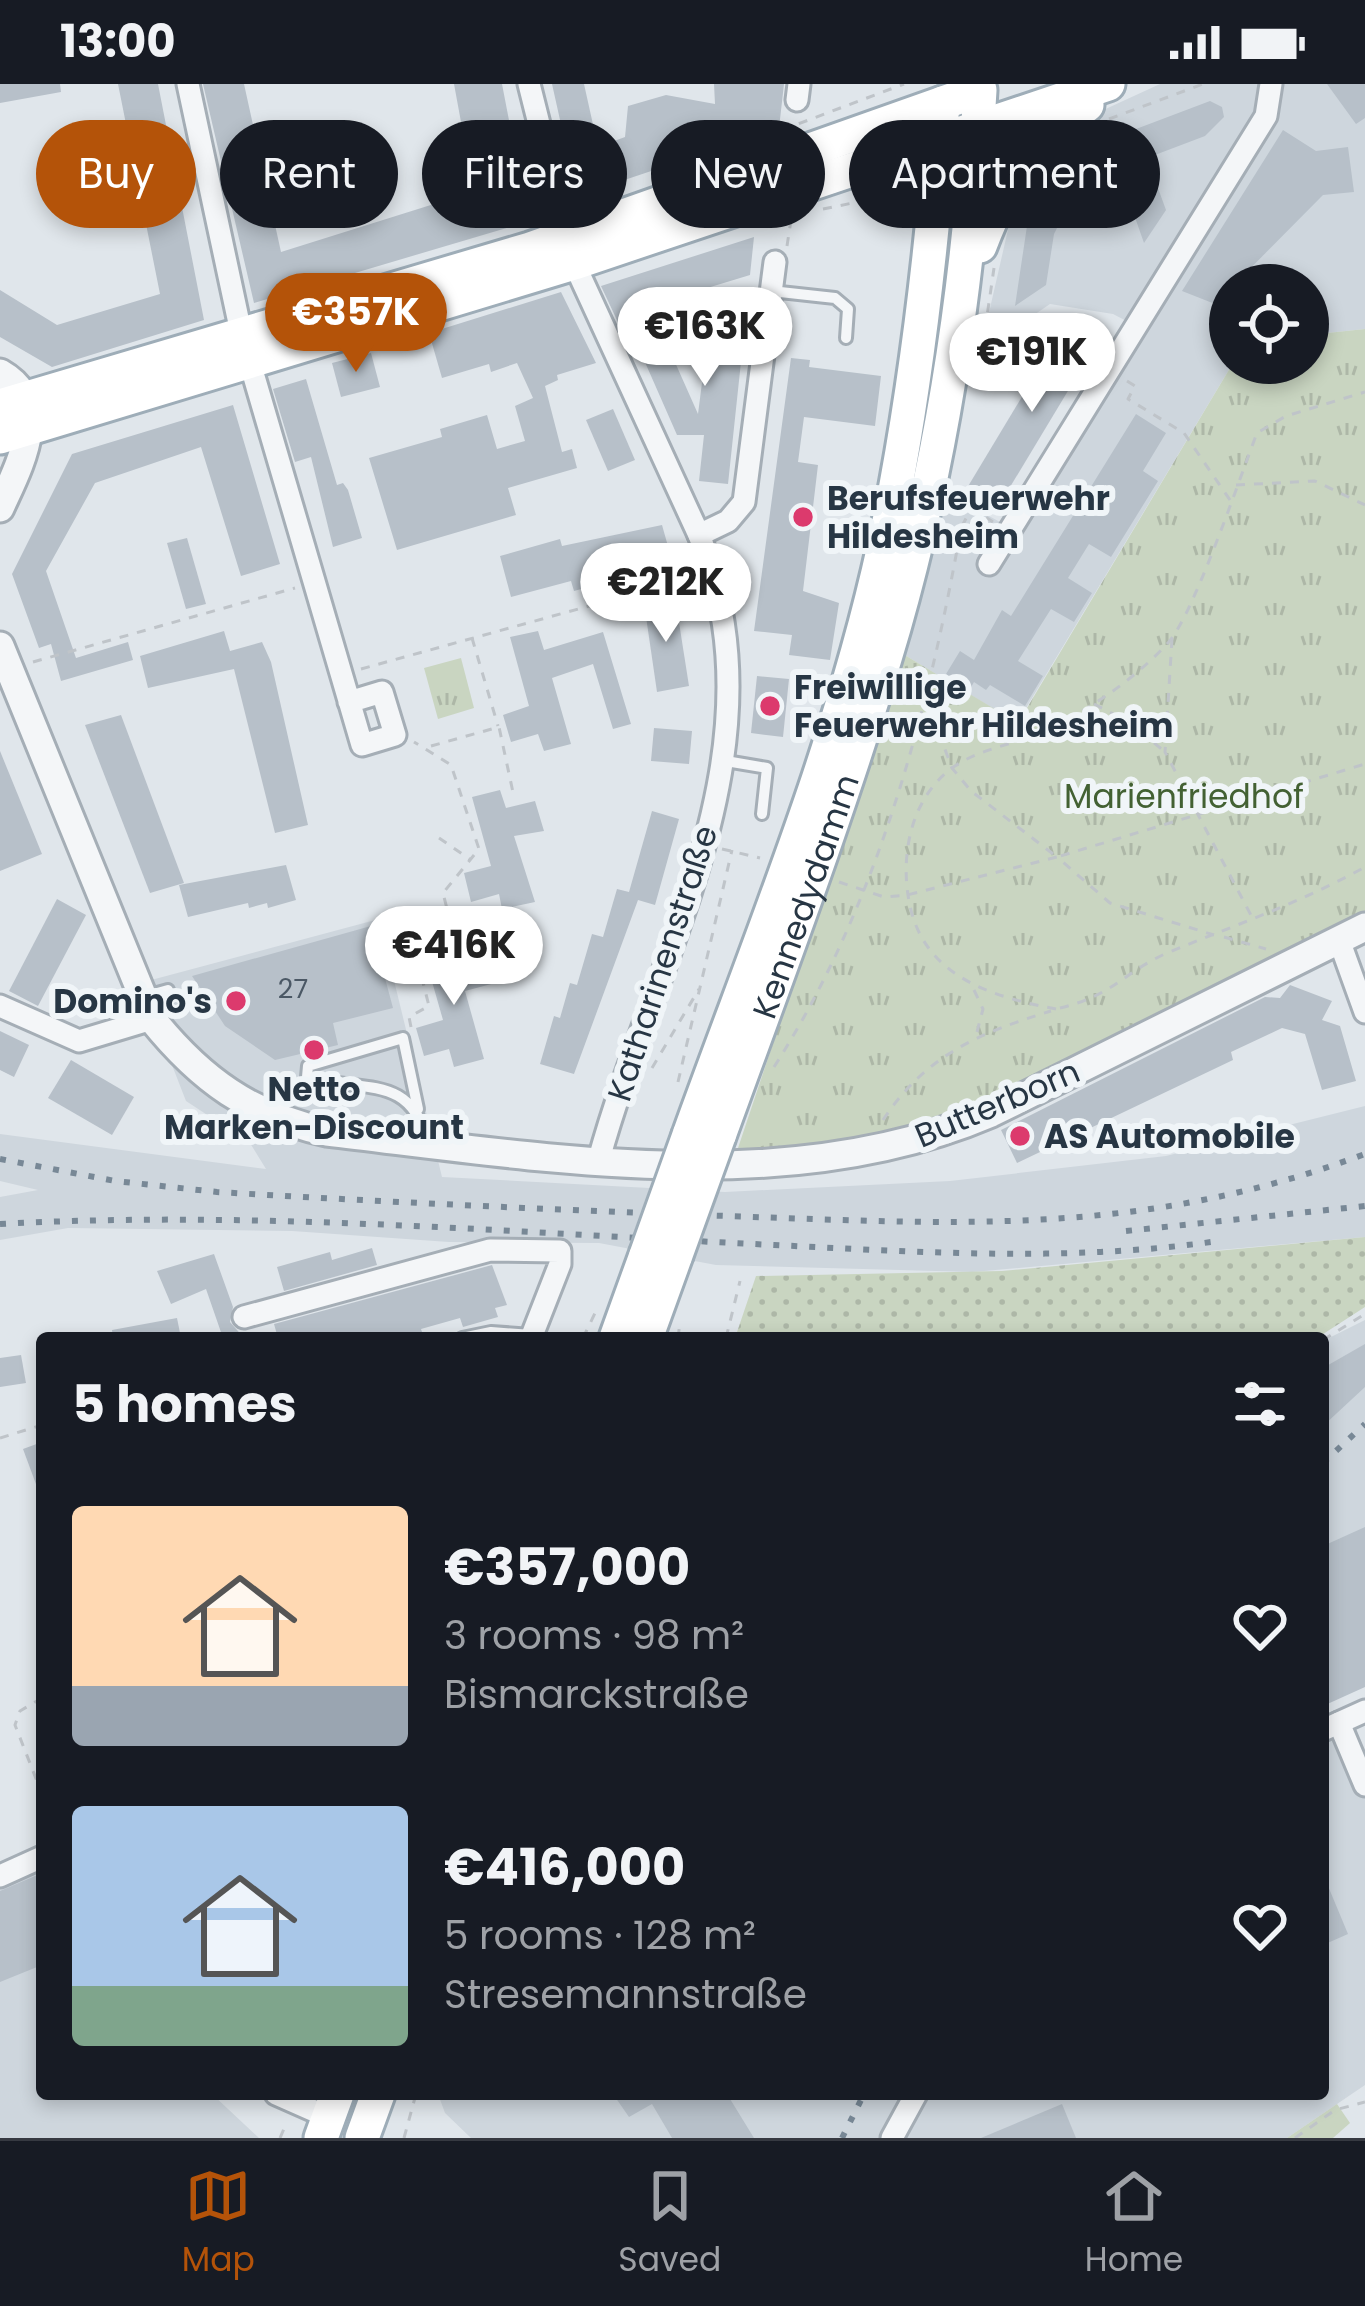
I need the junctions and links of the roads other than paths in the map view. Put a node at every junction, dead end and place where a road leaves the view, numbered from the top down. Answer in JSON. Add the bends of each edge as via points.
{"nodes":[{"id":1,"x":188,"y":84,"type":"edge"},
{"id":2,"x":529,"y":84,"type":"edge"},
{"id":3,"x":1108,"y":84,"type":"edge"},
{"id":4,"x":1121,"y":84,"type":"edge"},
{"id":5,"x":1271,"y":84,"type":"edge"},
{"id":6,"x":989,"y":87,"type":"edge"},
{"id":7,"x":943,"y":103,"type":"junction"},
{"id":8,"x":942,"y":120,"type":"edge"},
{"id":9,"x":980,"y":120,"type":"edge"},
{"id":10,"x":1005,"y":120,"type":"edge"},
{"id":11,"x":849,"y":168,"type":"edge"},
{"id":12,"x":931,"y":228,"type":"edge"},
{"id":13,"x":969,"y":228,"type":"edge"},
{"id":14,"x":569,"y":250,"type":"junction"},
{"id":15,"x":775,"y":262,"type":"dead end"},
{"id":16,"x":964,"y":287,"type":"junction"},
{"id":17,"x":771,"y":291,"type":"junction"},
{"id":18,"x":846,"y":338,"type":"dead end"},
{"id":19,"x":246,"y":348,"type":"junction"},
{"id":20,"x":0,"y":373,"type":"edge"},
{"id":21,"x":13,"y":418,"type":"edge"},
{"id":22,"x":3,"y":490,"type":"edge"},
{"id":23,"x":699,"y":535,"type":"junction"},
{"id":24,"x":887,"y":549,"type":"junction"},
{"id":25,"x":989,"y":564,"type":"dead end"},
{"id":26,"x":4,"y":658,"type":"edge"},
{"id":27,"x":350,"y":702,"type":"junction"},
{"id":28,"x":720,"y":760,"type":"junction"},
{"id":29,"x":762,"y":814,"type":"dead end"},
{"id":30,"x":1365,"y":927,"type":"edge"},
{"id":31,"x":1339,"y":940,"type":"junction"},
{"id":32,"x":168,"y":990,"type":"dead end"},
{"id":33,"x":0,"y":1006,"type":"edge"},
{"id":34,"x":146,"y":1009,"type":"junction"},
{"id":35,"x":1365,"y":1012,"type":"edge"},
{"id":36,"x":418,"y":1109,"type":"junction"},
{"id":37,"x":428,"y":1142,"type":"junction"},
{"id":38,"x":599,"y":1159,"type":"junction"},
{"id":39,"x":661,"y":1255,"type":"junction"},
{"id":40,"x":244,"y":1317,"type":"dead end"},
{"id":41,"x":533,"y":1332,"type":"edge"},
{"id":42,"x":619,"y":1332,"type":"edge"},
{"id":43,"x":647,"y":1332,"type":"edge"},
{"id":44,"x":1365,"y":1711,"type":"edge"},
{"id":45,"x":1331,"y":1726,"type":"edge"},
{"id":46,"x":1365,"y":1785,"type":"edge"},
{"id":47,"x":36,"y":1861,"type":"edge"},
{"id":48,"x":0,"y":1876,"type":"edge"},
{"id":49,"x":290,"y":2100,"type":"edge"},
{"id":50,"x":376,"y":2100,"type":"edge"},
{"id":51,"x":913,"y":2100,"type":"edge"},
{"id":52,"x":328,"y":2116,"type":"edge"},
{"id":53,"x":367,"y":2136,"type":"edge"},
{"id":54,"x":892,"y":2138,"type":"edge"}],
"edges":[{"from":1,"to":19,"type":"street"},
{"from":2,"to":14,"type":"street","name":"Katharinenstraße"},
{"from":3,"to":10,"type":"main road"},
{"from":4,"to":16,"type":"main road","via":[[1036,141],[991,216]]},
{"from":5,"to":25,"type":"street","via":[[1266,116]]},
{"from":6,"to":7,"type":"main road"},
{"from":6,"to":9,"type":"main road","name":"Kennedydamm"},
{"from":7,"to":8,"type":"main road","name":"Kennedydamm"},
{"from":7,"to":14,"type":"main road"},
{"from":11,"to":14,"type":"main road"},
{"from":12,"to":24,"type":"main road","name":"Kennedydamm"},
{"from":13,"to":16,"type":"main road","name":"Kennedydamm"},
{"from":14,"to":19,"type":"main road"},
{"from":14,"to":23,"type":"street","name":"Katharinenstraße"},
{"from":15,"to":17,"type":"street"},
{"from":16,"to":24,"type":"main road","name":"Kennedydamm"},
{"from":17,"to":18,"type":"lane","via":[[835,298],[848,309]]},
{"from":17,"to":23,"type":"street","via":[[744,502]]},
{"from":19,"to":21,"type":"main road"},
{"from":19,"to":27,"type":"street"},
{"from":20,"to":21,"type":"street"},
{"from":21,"to":22,"type":"street"},
{"from":23,"to":28,"type":"street","name":"Katharinenstraße","via":[[731,648]]},
{"from":24,"to":39,"type":"main road","name":"Kennedydamm","bridge":true,"via":[[840,800]]},
{"from":26,"to":34,"type":"street","name":"Butterborn"},
{"from":27,"to":27,"type":"street","via":[[362,745],[395,735],[382,692]]},
{"from":28,"to":29,"type":"lane","via":[[767,768]]},
{"from":28,"to":38,"type":"street","name":"Katharinenstraße","via":[[706,847]]},
{"from":30,"to":31,"type":"street","name":"Butterborn"},
{"from":31,"to":35,"type":"street"},
{"from":31,"to":38,"type":"street","name":"Butterborn","via":[[992,1113],[875,1150],[766,1166]]},
{"from":32,"to":34,"type":"lane"},
{"from":33,"to":34,"type":"street","via":[[72,1040]]},
{"from":34,"to":37,"type":"street","name":"Butterborn","via":[[193,1066],[251,1107],[327,1132]]},
{"from":36,"to":36,"type":"lane","via":[[394,1092],[307,1077],[308,1066],[403,1038]]},
{"from":36,"to":37,"type":"lane"},
{"from":37,"to":38,"type":"street","name":"Butterborn"},
{"from":39,"to":42,"type":"main road","name":"Kennedydamm"},
{"from":39,"to":43,"type":"main road","name":"Kennedydamm"},
{"from":40,"to":41,"type":"street","via":[[490,1250],[560,1251]]},
{"from":44,"to":45,"type":"street"},
{"from":45,"to":46,"type":"street"},
{"from":47,"to":48,"type":"street"},
{"from":49,"to":52,"type":"street"},
{"from":50,"to":53,"type":"main road"},
{"from":51,"to":54,"type":"street"},
{"from":52,"to":53,"type":"street"}]}
